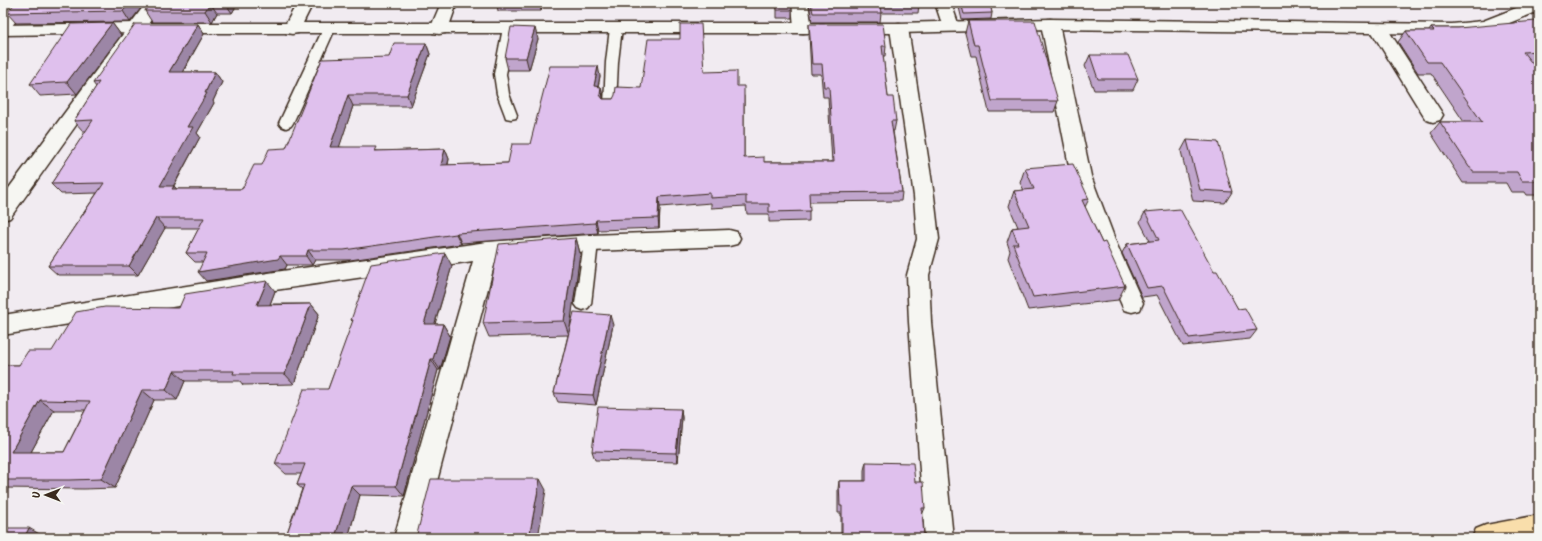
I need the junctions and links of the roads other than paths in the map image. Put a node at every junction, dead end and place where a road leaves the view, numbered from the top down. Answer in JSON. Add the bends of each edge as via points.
{"nodes":[{"id":1,"x":21,"y":3,"type":"edge"},
{"id":2,"x":155,"y":3,"type":"edge"},
{"id":3,"x":305,"y":3,"type":"edge"},
{"id":4,"x":449,"y":3,"type":"edge"},
{"id":5,"x":800,"y":3,"type":"edge"},
{"id":6,"x":943,"y":3,"type":"edge"},
{"id":7,"x":1539,"y":5,"type":"edge"},
{"id":8,"x":1050,"y":24,"type":"junction"},
{"id":9,"x":3,"y":26,"type":"edge"},
{"id":10,"x":950,"y":26,"type":"junction"},
{"id":11,"x":137,"y":28,"type":"junction"},
{"id":12,"x":508,"y":28,"type":"junction"},
{"id":13,"x":616,"y":28,"type":"junction"},
{"id":14,"x":803,"y":28,"type":"junction"},
{"id":15,"x":899,"y":28,"type":"junction"},
{"id":16,"x":292,"y":29,"type":"junction"},
{"id":17,"x":329,"y":29,"type":"junction"},
{"id":18,"x":439,"y":29,"type":"junction"},
{"id":19,"x":1379,"y":29,"type":"junction"},
{"id":20,"x":3,"y":30,"type":"edge"},
{"id":21,"x":610,"y":105,"type":"edge"},
{"id":22,"x":511,"y":115,"type":"dead end"},
{"id":23,"x":1433,"y":115,"type":"dead end"},
{"id":24,"x":286,"y":123,"type":"dead end"},
{"id":25,"x":3,"y":212,"type":"edge"},
{"id":26,"x":729,"y":238,"type":"dead end"},
{"id":27,"x":591,"y":244,"type":"junction"},
{"id":28,"x":487,"y":250,"type":"junction"},
{"id":29,"x":1132,"y":303,"type":"dead end"},
{"id":30,"x":583,"y":304,"type":"dead end"},
{"id":31,"x":3,"y":325,"type":"edge"},
{"id":32,"x":1539,"y":528,"type":"edge"},
{"id":33,"x":408,"y":538,"type":"edge"},
{"id":34,"x":939,"y":538,"type":"edge"},
{"id":35,"x":1486,"y":538,"type":"edge"}],
"edges":[{"from":1,"to":9,"type":"street"},
{"from":2,"to":11,"type":"street"},
{"from":3,"to":16,"type":"street"},
{"from":4,"to":18,"type":"street"},
{"from":5,"to":14,"type":"street"},
{"from":6,"to":10,"type":"street"},
{"from":7,"to":19,"type":"street","via":[[1486,26],[1452,29]]},
{"from":8,"to":10,"type":"street"},
{"from":8,"to":19,"type":"street"},
{"from":8,"to":29,"type":"street","via":[[1082,176],[1106,245]]},
{"from":10,"to":15,"type":"street"},
{"from":11,"to":16,"type":"street"},
{"from":11,"to":20,"type":"street"},
{"from":11,"to":25,"type":"street"},
{"from":12,"to":13,"type":"street"},
{"from":12,"to":18,"type":"street"},
{"from":12,"to":22,"type":"lane","via":[[500,74],[503,94]]},
{"from":13,"to":14,"type":"street"},
{"from":13,"to":21,"type":"lane"},
{"from":14,"to":15,"type":"street"},
{"from":15,"to":34,"type":"street","via":[[928,239],[918,275]]},
{"from":16,"to":17,"type":"street"},
{"from":17,"to":18,"type":"street"},
{"from":17,"to":24,"type":"lane"},
{"from":19,"to":23,"type":"street"},
{"from":26,"to":27,"type":"street"},
{"from":27,"to":28,"type":"street"},
{"from":27,"to":30,"type":"lane"},
{"from":28,"to":31,"type":"street"},
{"from":28,"to":33,"type":"street"},
{"from":32,"to":35,"type":"highway"}]}
